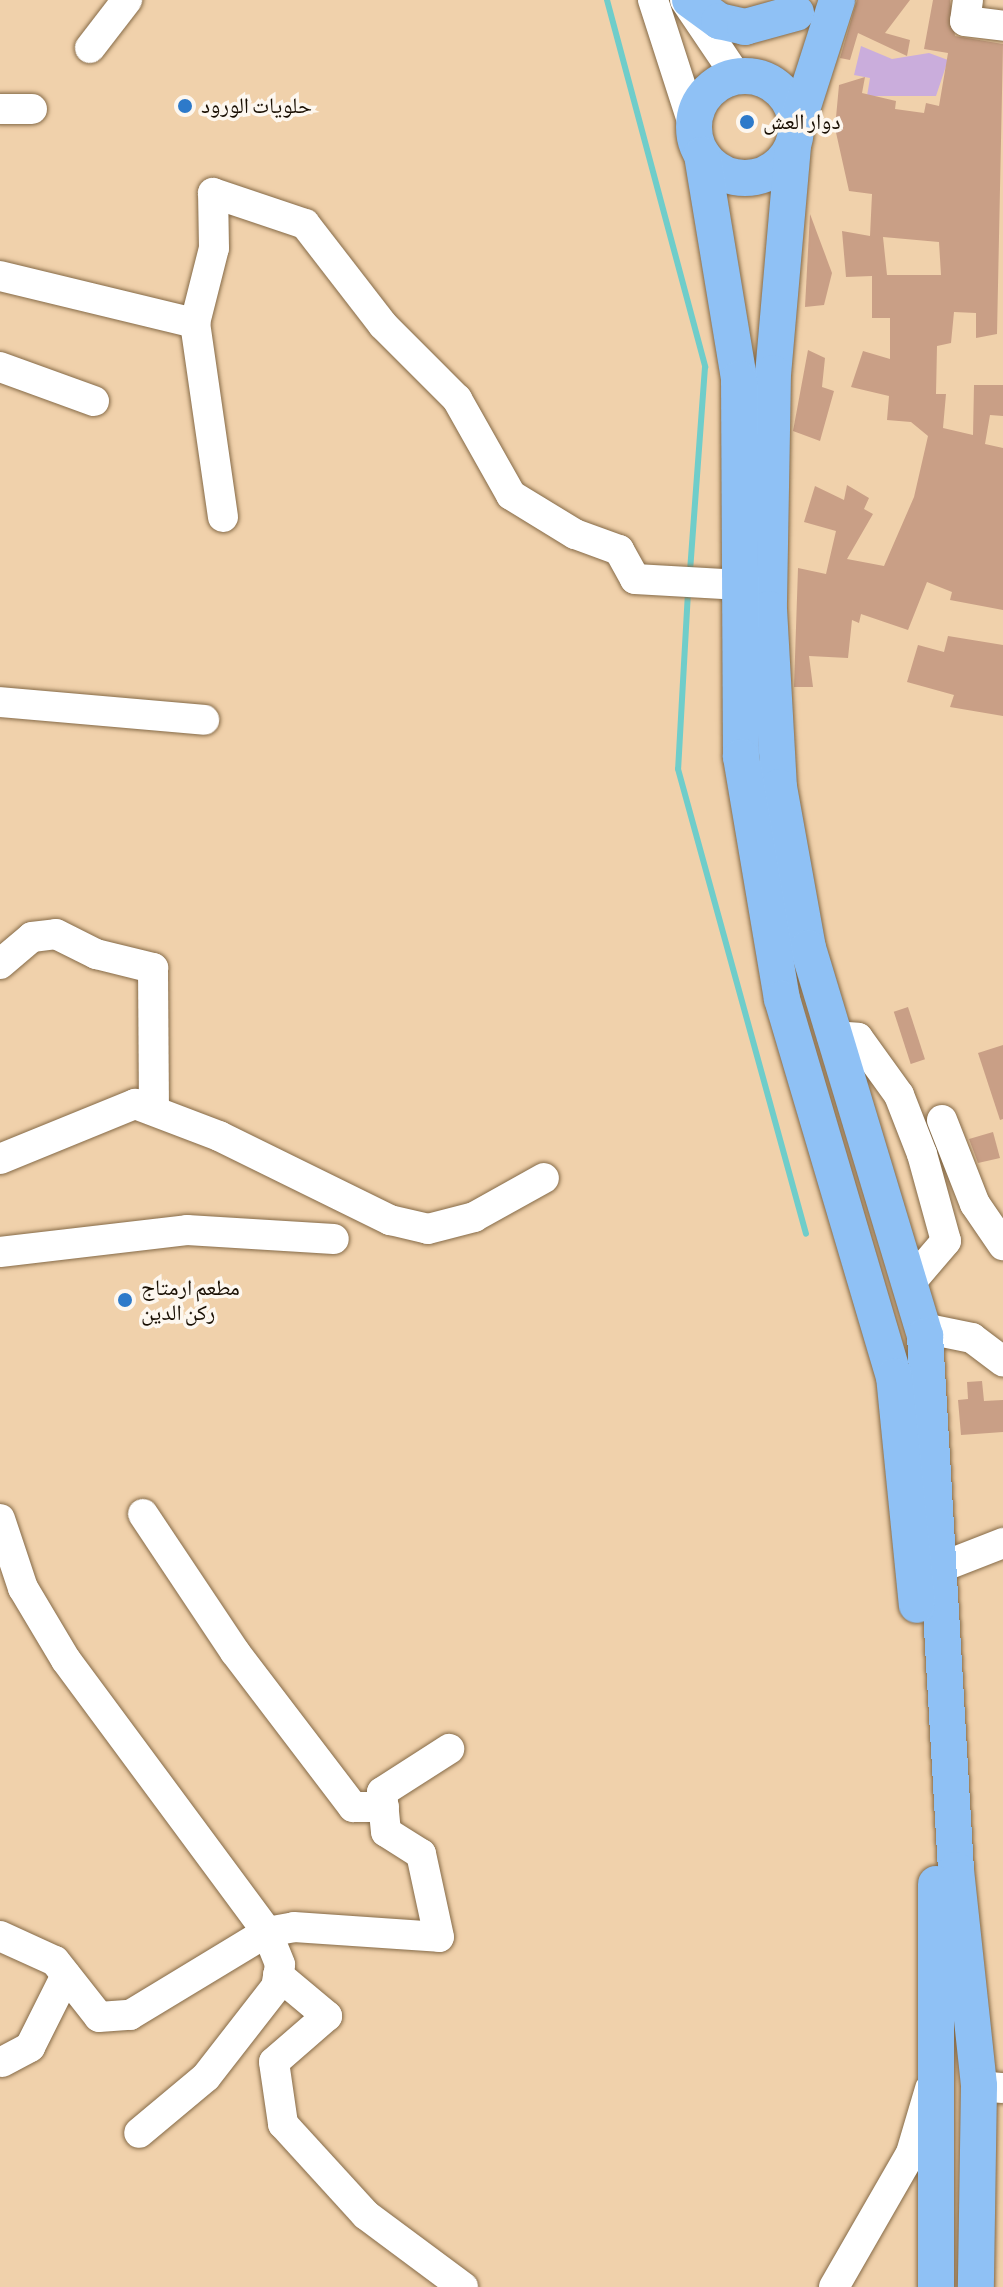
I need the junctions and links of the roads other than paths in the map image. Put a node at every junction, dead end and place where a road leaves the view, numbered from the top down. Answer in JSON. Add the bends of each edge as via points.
{"nodes":[{"id":1,"x":127,"y":0,"type":"edge"},
{"id":2,"x":653,"y":0,"type":"edge"},
{"id":3,"x":688,"y":0,"type":"edge"},
{"id":4,"x":837,"y":0,"type":"edge"},
{"id":5,"x":800,"y":7,"type":"edge"},
{"id":6,"x":966,"y":11,"type":"edge"},
{"id":7,"x":1003,"y":26,"type":"edge"},
{"id":8,"x":90,"y":48,"type":"dead end"},
{"id":9,"x":740,"y":76,"type":"junction"},
{"id":10,"x":0,"y":109,"type":"edge"},
{"id":11,"x":32,"y":109,"type":"dead end"},
{"id":12,"x":795,"y":137,"type":"junction"},
{"id":13,"x":698,"y":141,"type":"junction"},
{"id":14,"x":0,"y":276,"type":"edge"},
{"id":15,"x":195,"y":323,"type":"junction"},
{"id":16,"x":0,"y":367,"type":"edge"},
{"id":17,"x":94,"y":401,"type":"dead end"},
{"id":18,"x":223,"y":517,"type":"dead end"},
{"id":19,"x":741,"y":585,"type":"junction"},
{"id":20,"x":0,"y":702,"type":"edge"},
{"id":21,"x":204,"y":720,"type":"dead end"},
{"id":22,"x":1,"y":960,"type":"edge"},
{"id":23,"x":832,"y":1036,"type":"junction"},
{"id":24,"x":154,"y":1108,"type":"junction"},
{"id":25,"x":913,"y":1131,"type":"junction"},
{"id":26,"x":0,"y":1159,"type":"edge"},
{"id":27,"x":544,"y":1178,"type":"dead end"},
{"id":28,"x":334,"y":1239,"type":"dead end"},
{"id":29,"x":1003,"y":1245,"type":"edge"},
{"id":30,"x":0,"y":1252,"type":"edge"},
{"id":31,"x":911,"y":1282,"type":"junction"},
{"id":32,"x":923,"y":1328,"type":"junction"},
{"id":33,"x":1003,"y":1361,"type":"edge"},
{"id":34,"x":143,"y":1514,"type":"dead end"},
{"id":35,"x":0,"y":1519,"type":"edge"},
{"id":36,"x":1003,"y":1543,"type":"edge"},
{"id":37,"x":939,"y":1568,"type":"junction"},
{"id":38,"x":449,"y":1749,"type":"dead end"},
{"id":39,"x":384,"y":1807,"type":"junction"},
{"id":40,"x":267,"y":1932,"type":"junction"},
{"id":41,"x":0,"y":1936,"type":"edge"},
{"id":42,"x":66,"y":1975,"type":"junction"},
{"id":43,"x":278,"y":1975,"type":"junction"},
{"id":44,"x":940,"y":2052,"type":"junction"},
{"id":45,"x":2,"y":2062,"type":"edge"},
{"id":46,"x":991,"y":2087,"type":"edge"},
{"id":47,"x":139,"y":2133,"type":"dead end"},
{"id":48,"x":463,"y":2287,"type":"edge"},
{"id":49,"x":834,"y":2287,"type":"edge"},
{"id":50,"x":936,"y":2287,"type":"edge"},
{"id":51,"x":976,"y":2287,"type":"edge"}],
"edges":[{"from":1,"to":8,"type":"street"},
{"from":2,"to":13,"type":"street"},
{"from":3,"to":5,"type":"main road","via":[[719,21],[745,27]]},
{"from":3,"to":9,"type":"street"},
{"from":4,"to":12,"type":"main road"},
{"from":5,"to":9,"type":"main road"},
{"from":6,"to":7,"type":"street"},
{"from":9,"to":12,"type":"main road","via":[[781,91]]},
{"from":9,"to":13,"type":"main road","via":[[712,89]]},
{"from":10,"to":11,"type":"street"},
{"from":12,"to":13,"type":"main road","via":[[773,170],[743,178]]},
{"from":12,"to":23,"type":"main road","via":[[773,373],[769,609],[788,850]]},
{"from":13,"to":19,"type":"main road","via":[[739,379]]},
{"from":14,"to":15,"type":"street"},
{"from":15,"to":18,"type":"street"},
{"from":15,"to":19,"type":"street","via":[[214,248],[213,193],[305,224],[383,325],[457,399],[511,495],[575,534],[619,550],[635,579]]},
{"from":16,"to":17,"type":"street"},
{"from":19,"to":44,"type":"main road","via":[[741,757],[782,999],[894,1376],[916,1587]]},
{"from":20,"to":21,"type":"street"},
{"from":22,"to":24,"type":"street","via":[[32,937],[56,934],[96,954],[153,968]]},
{"from":23,"to":25,"type":"street","via":[[858,1038],[899,1095]]},
{"from":23,"to":31,"type":"main road"},
{"from":24,"to":26,"type":"street","via":[[135,1104]]},
{"from":24,"to":27,"type":"street","via":[[390,1220],[428,1229],[474,1217]]},
{"from":25,"to":29,"type":"street","via":[[953,1115],[975,1204]]},
{"from":25,"to":31,"type":"street","via":[[946,1241],[932,1266]]},
{"from":28,"to":30,"type":"street","via":[[187,1230]]},
{"from":31,"to":32,"type":"main road"},
{"from":32,"to":33,"type":"street","via":[[972,1338]]},
{"from":32,"to":37,"type":"main road"},
{"from":34,"to":39,"type":"street","via":[[235,1652],[353,1807]]},
{"from":35,"to":40,"type":"street","via":[[23,1588],[66,1660]]},
{"from":36,"to":37,"type":"street"},
{"from":37,"to":46,"type":"main road","via":[[956,1870]]},
{"from":38,"to":39,"type":"street","via":[[382,1792]]},
{"from":39,"to":40,"type":"street","via":[[386,1832],[421,1854],[439,1937],[294,1927]]},
{"from":40,"to":42,"type":"street","via":[[130,2015],[99,2017]]},
{"from":40,"to":43,"type":"street"},
{"from":41,"to":42,"type":"street","via":[[55,1961]]},
{"from":42,"to":45,"type":"street","via":[[30,2047]]},
{"from":43,"to":47,"type":"street","via":[[206,2077]]},
{"from":43,"to":48,"type":"street","via":[[327,2016],[274,2062],[283,2124],[366,2215]]},
{"from":44,"to":49,"type":"street","via":[[911,2153]]},
{"from":44,"to":50,"type":"main road"},
{"from":46,"to":51,"type":"main road"}]}
